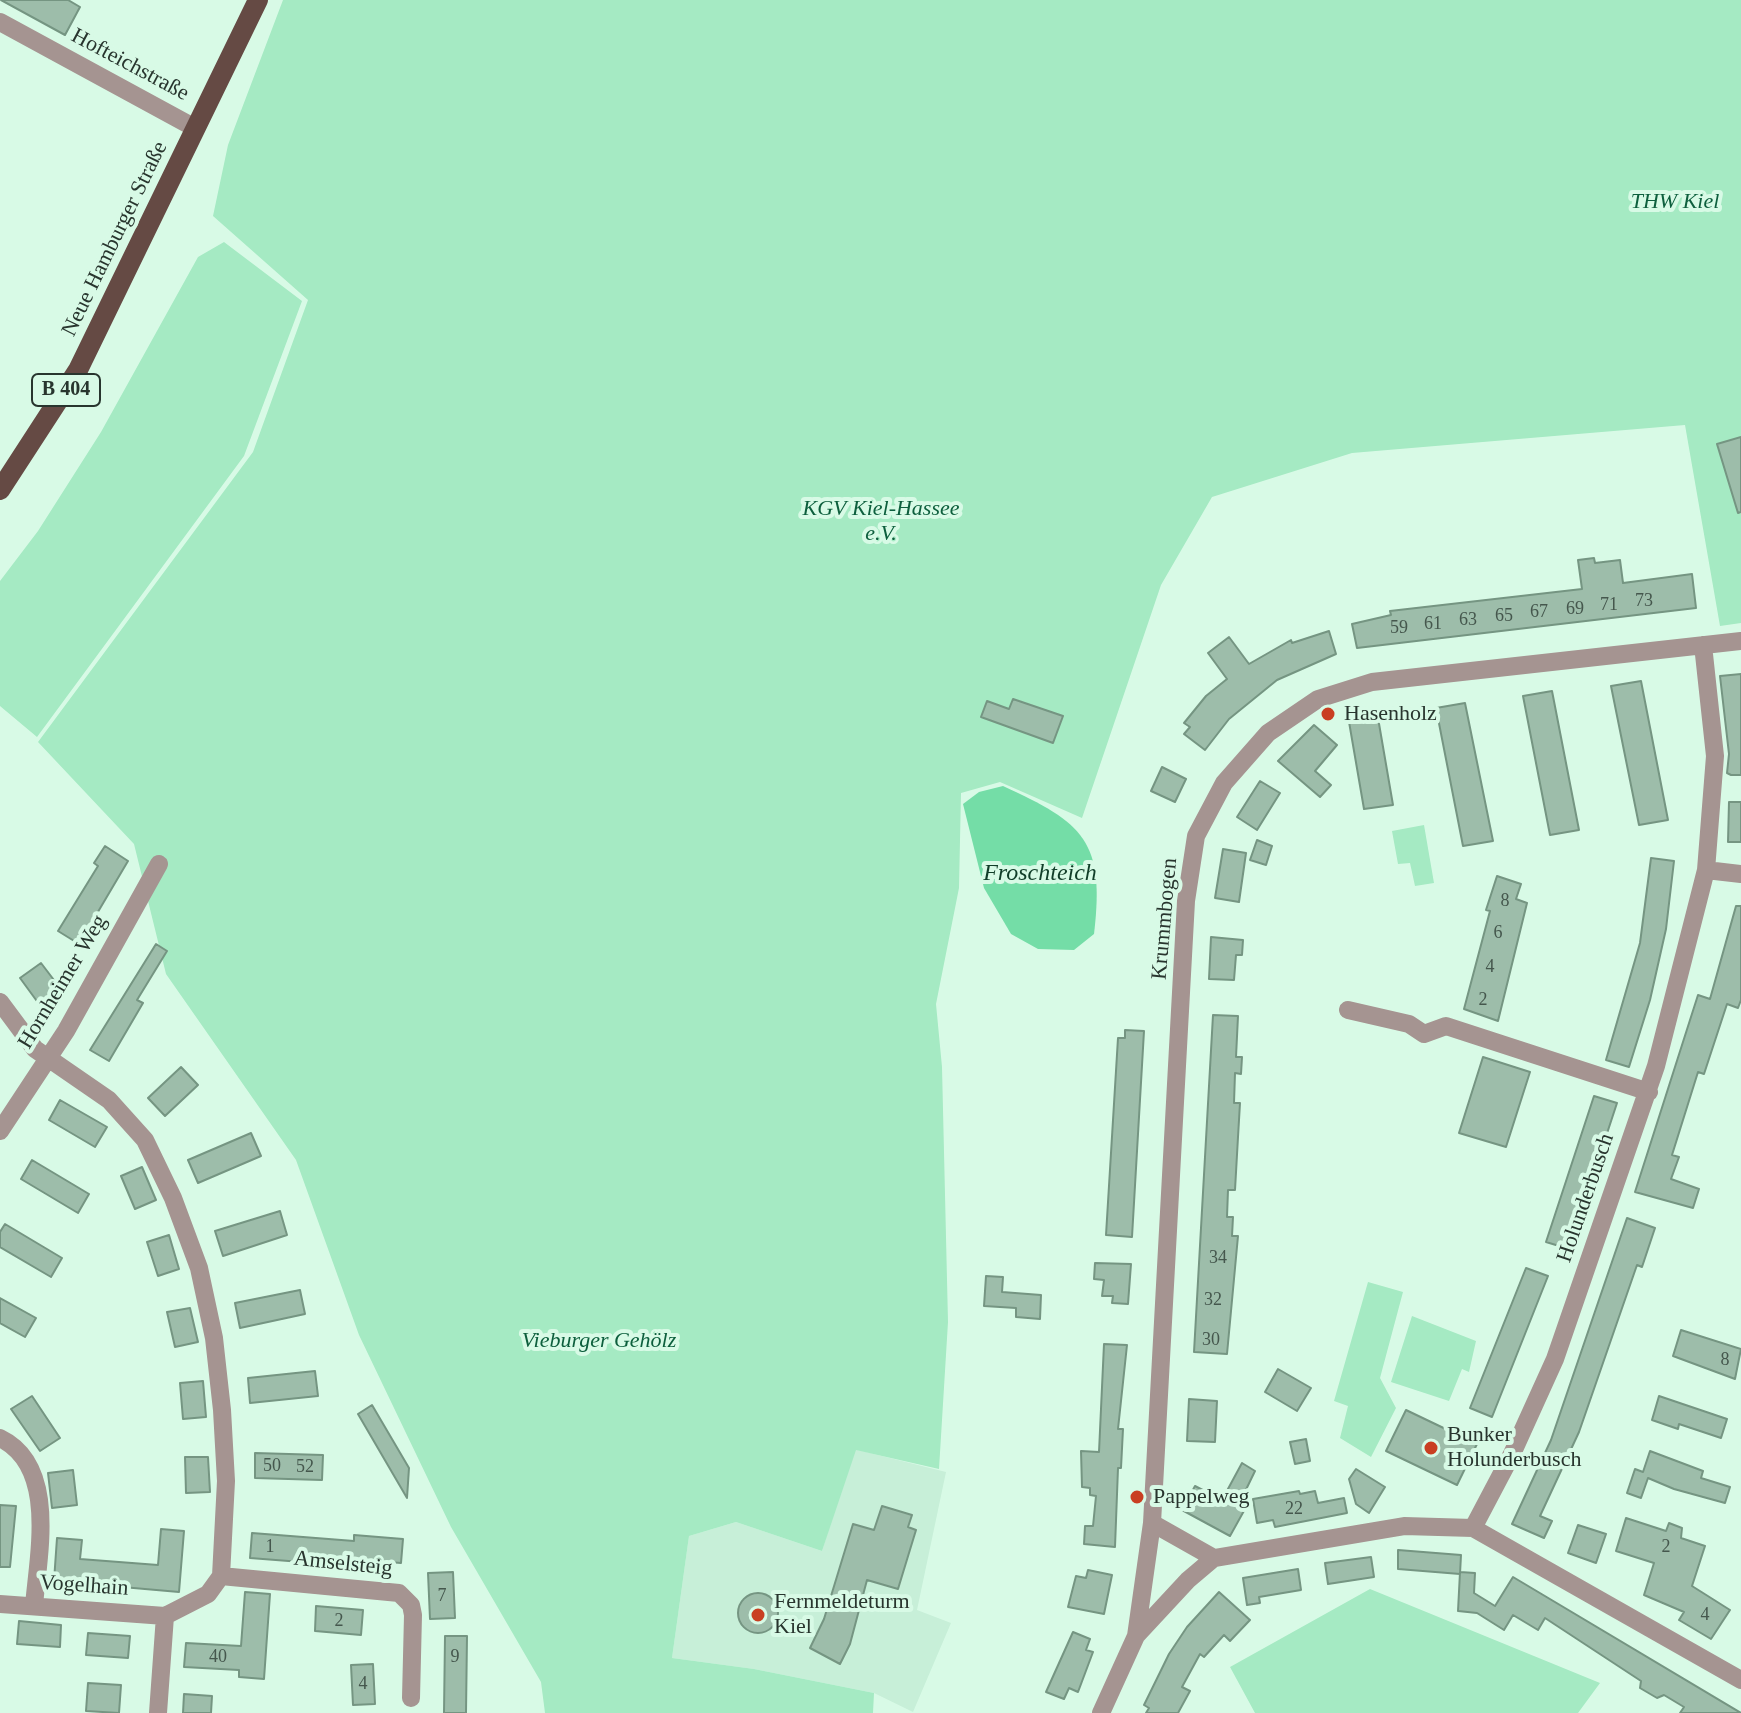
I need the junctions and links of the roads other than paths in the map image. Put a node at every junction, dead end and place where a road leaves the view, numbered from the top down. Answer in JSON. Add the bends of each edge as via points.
{"nodes":[{"id":1,"x":258,"y":0,"type":"edge"},
{"id":2,"x":0,"y":22,"type":"edge"},
{"id":3,"x":195,"y":128,"type":"junction"},
{"id":4,"x":0,"y":490,"type":"edge"},
{"id":5,"x":1741,"y":641,"type":"edge"},
{"id":6,"x":1703,"y":645,"type":"junction"},
{"id":7,"x":159,"y":864,"type":"dead end"},
{"id":8,"x":1706,"y":870,"type":"junction"},
{"id":9,"x":1741,"y":874,"type":"edge"},
{"id":10,"x":0,"y":1002,"type":"edge"},
{"id":11,"x":1348,"y":1010,"type":"dead end"},
{"id":12,"x":47,"y":1057,"type":"junction"},
{"id":13,"x":1649,"y":1092,"type":"junction"},
{"id":14,"x":1,"y":1124,"type":"edge"},
{"id":15,"x":0,"y":1438,"type":"edge"},
{"id":16,"x":1152,"y":1523,"type":"junction"},
{"id":17,"x":1473,"y":1528,"type":"junction"},
{"id":18,"x":1214,"y":1558,"type":"junction"},
{"id":19,"x":221,"y":1576,"type":"junction"},
{"id":20,"x":0,"y":1604,"type":"edge"},
{"id":21,"x":34,"y":1606,"type":"junction"},
{"id":22,"x":165,"y":1616,"type":"junction"},
{"id":23,"x":1136,"y":1636,"type":"junction"},
{"id":24,"x":1741,"y":1680,"type":"edge"},
{"id":25,"x":411,"y":1698,"type":"dead end"},
{"id":26,"x":158,"y":1713,"type":"edge"},
{"id":27,"x":1101,"y":1713,"type":"edge"}],
"edges":[{"from":1,"to":3,"type":"main road","name":"Neue Hamburger Straße","number":"B 404"},
{"from":2,"to":3,"type":"street","name":"Hofteichstraße"},
{"from":3,"to":4,"type":"main road","name":"Neue Hamburger Straße","number":"B 404","via":[[78,370]]},
{"from":5,"to":6,"type":"street","name":"Krummbogen"},
{"from":6,"to":8,"type":"street","name":"Holunderbusch","via":[[1715,756]]},
{"from":6,"to":16,"type":"street","name":"Krummbogen","via":[[1372,682],[1318,699],[1268,733],[1224,783],[1196,836],[1186,901]]},
{"from":7,"to":12,"type":"street","name":"Hornheimer Weg"},
{"from":8,"to":9,"type":"street"},
{"from":8,"to":13,"type":"street","name":"Holunderbusch"},
{"from":10,"to":12,"type":"street"},
{"from":11,"to":13,"type":"street","via":[[1409,1024],[1424,1034],[1446,1026]]},
{"from":12,"to":14,"type":"street","name":"Hornheimer Weg"},
{"from":12,"to":19,"type":"street","via":[[109,1100],[145,1140],[199,1268],[222,1410],[226,1481]]},
{"from":13,"to":17,"type":"street","name":"Holunderbusch","via":[[1555,1359]]},
{"from":15,"to":21,"type":"street","via":[[15,1445],[36,1482],[41,1516]]},
{"from":16,"to":18,"type":"street"},
{"from":16,"to":23,"type":"street","name":"Krummbogen"},
{"from":17,"to":18,"type":"street","via":[[1404,1526]]},
{"from":17,"to":24,"type":"street"},
{"from":18,"to":23,"type":"street","name":"Krummbogen"},
{"from":19,"to":22,"type":"street","via":[[208,1594]]},
{"from":19,"to":25,"type":"street","name":"Amselsteig","via":[[399,1593],[413,1615]]},
{"from":20,"to":21,"type":"street","name":"Vogelhain"},
{"from":21,"to":22,"type":"street","name":"Vogelhain"},
{"from":22,"to":26,"type":"street"},
{"from":23,"to":27,"type":"street","name":"Krummbogen"}]}
